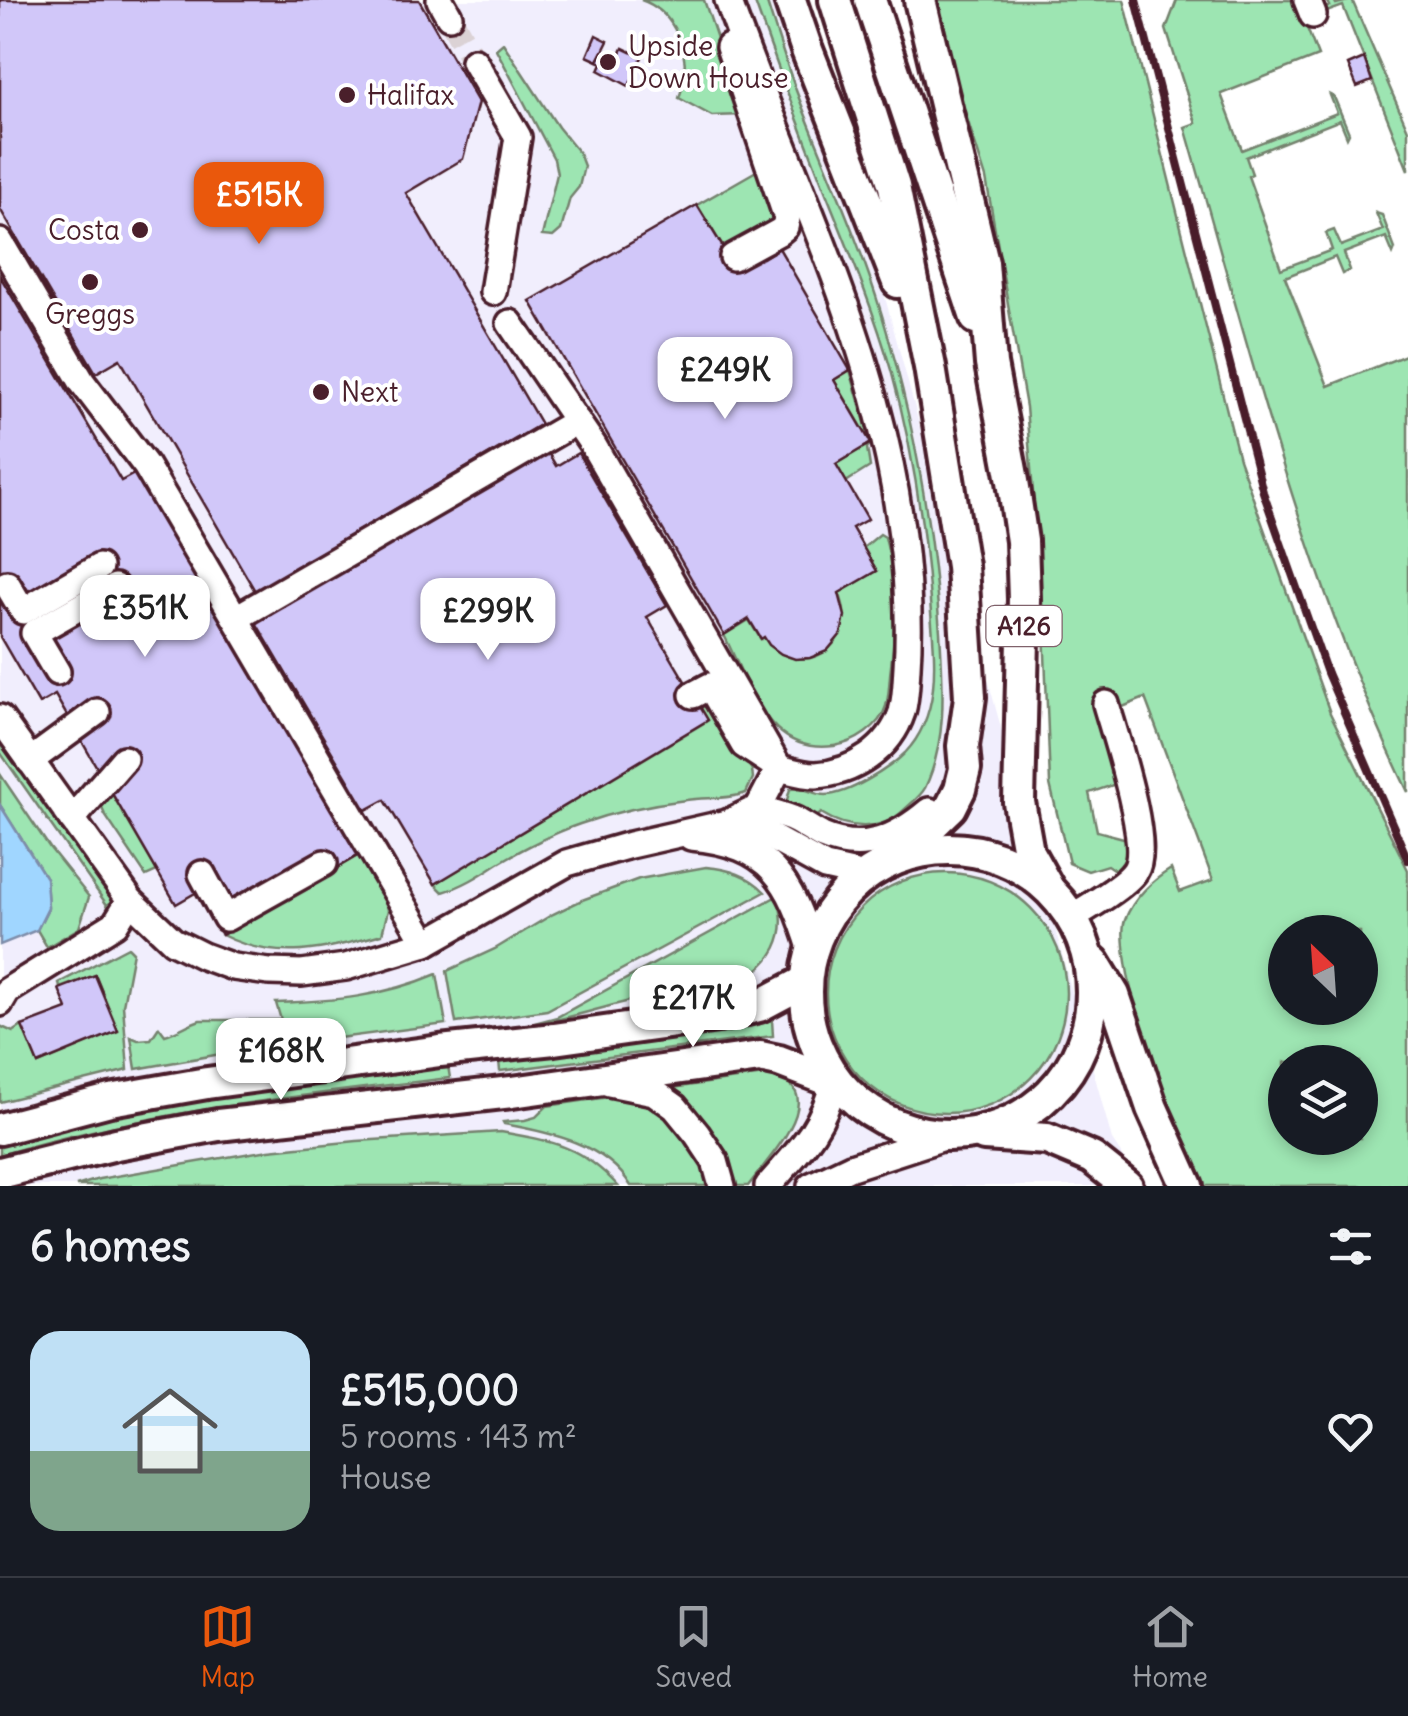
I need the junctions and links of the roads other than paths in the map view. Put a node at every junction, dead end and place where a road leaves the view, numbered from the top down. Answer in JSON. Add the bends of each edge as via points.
{"nodes":[{"id":1,"x":718,"y":0,"type":"edge"},
{"id":2,"x":728,"y":0,"type":"edge"},
{"id":3,"x":790,"y":0,"type":"edge"},
{"id":4,"x":870,"y":0,"type":"edge"},
{"id":5,"x":920,"y":0,"type":"edge"},
{"id":6,"x":837,"y":7,"type":"edge"},
{"id":7,"x":474,"y":61,"type":"tunnel mouth"},
{"id":8,"x":0,"y":242,"type":"edge"},
{"id":9,"x":732,"y":257,"type":"dead end"},
{"id":10,"x":493,"y":292,"type":"dead end"},
{"id":11,"x":510,"y":323,"type":"dead end"},
{"id":12,"x":991,"y":364,"type":"junction"},
{"id":13,"x":930,"y":366,"type":"junction"},
{"id":14,"x":577,"y":421,"type":"junction"},
{"id":15,"x":4,"y":583,"type":"edge"},
{"id":16,"x":236,"y":618,"type":"junction"},
{"id":17,"x":56,"y":672,"type":"dead end"},
{"id":18,"x":693,"y":695,"type":"dead end"},
{"id":19,"x":1106,"y":704,"type":"dead end"},
{"id":20,"x":97,"y":712,"type":"dead end"},
{"id":21,"x":0,"y":718,"type":"edge"},
{"id":22,"x":963,"y":746,"type":"junction"},
{"id":23,"x":124,"y":759,"type":"dead end"},
{"id":24,"x":30,"y":761,"type":"junction"},
{"id":25,"x":779,"y":768,"type":"junction"},
{"id":26,"x":72,"y":819,"type":"junction"},
{"id":27,"x":745,"y":819,"type":"junction"},
{"id":28,"x":671,"y":835,"type":"junction"},
{"id":29,"x":899,"y":857,"type":"junction"},
{"id":30,"x":324,"y":863,"type":"dead end"},
{"id":31,"x":202,"y":874,"type":"dead end"},
{"id":32,"x":865,"y":876,"type":"junction"},
{"id":33,"x":1047,"y":886,"type":"junction"},
{"id":34,"x":130,"y":900,"type":"junction"},
{"id":35,"x":1072,"y":917,"type":"junction"},
{"id":36,"x":426,"y":943,"type":"junction"},
{"id":37,"x":1087,"y":950,"type":"junction"},
{"id":38,"x":809,"y":966,"type":"junction"},
{"id":39,"x":0,"y":1003,"type":"edge"},
{"id":40,"x":600,"y":1080,"type":"junction"},
{"id":41,"x":834,"y":1082,"type":"junction"},
{"id":42,"x":0,"y":1129,"type":"edge"},
{"id":43,"x":960,"y":1135,"type":"junction"},
{"id":44,"x":0,"y":1174,"type":"edge"},
{"id":45,"x":722,"y":1186,"type":"edge"},
{"id":46,"x":768,"y":1186,"type":"edge"},
{"id":47,"x":812,"y":1186,"type":"edge"},
{"id":48,"x":1127,"y":1186,"type":"edge"},
{"id":49,"x":1187,"y":1186,"type":"edge"}],
"edges":[{"from":1,"to":9,"type":"street","via":[[787,218],[780,232]]},
{"from":2,"to":25,"type":"street","via":[[875,399],[908,603],[901,714],[884,742],[842,771],[812,775]]},
{"from":3,"to":13,"type":"main road","number":"A126"},
{"from":4,"to":12,"type":"main road","number":"A126"},
{"from":5,"to":12,"type":"main road","number":"A126","via":[[983,264]]},
{"from":6,"to":13,"type":"main road","number":"A126","via":[[894,186]]},
{"from":7,"to":10,"type":"street","via":[[518,138]]},
{"from":8,"to":16,"type":"street"},
{"from":11,"to":14,"type":"street"},
{"from":12,"to":33,"type":"main road","number":"A126","via":[[1022,541],[1019,802],[1028,852]]},
{"from":13,"to":22,"type":"main road","number":"A126","via":[[962,566],[970,697]]},
{"from":14,"to":16,"type":"street"},
{"from":14,"to":25,"type":"street"},
{"from":15,"to":17,"type":"street","via":[[23,611],[107,577],[34,633]]},
{"from":16,"to":36,"type":"street"},
{"from":18,"to":25,"type":"street","via":[[710,686],[744,745]]},
{"from":19,"to":35,"type":"street","via":[[1141,856],[1134,873]]},
{"from":20,"to":24,"type":"street"},
{"from":21,"to":24,"type":"street"},
{"from":22,"to":27,"type":"street","via":[[946,796],[907,830],[876,842],[844,843],[792,819]]},
{"from":22,"to":29,"type":"main road","number":"A126","via":[[965,769],[951,807]]},
{"from":23,"to":26,"type":"street"},
{"from":24,"to":26,"type":"street"},
{"from":25,"to":27,"type":"street"},
{"from":26,"to":34,"type":"street"},
{"from":27,"to":28,"type":"street"},
{"from":27,"to":32,"type":"street","via":[[825,867]]},
{"from":28,"to":36,"type":"street","via":[[568,863]]},
{"from":28,"to":38,"type":"street","via":[[714,839],[759,856],[798,908]]},
{"from":29,"to":32,"type":"main road"},
{"from":29,"to":33,"type":"main road","via":[[942,848],[991,854]]},
{"from":30,"to":31,"type":"street","via":[[226,918]]},
{"from":32,"to":38,"type":"main road","via":[[819,932]]},
{"from":33,"to":35,"type":"main road"},
{"from":34,"to":36,"type":"street","via":[[173,941],[233,967],[302,974]]},
{"from":34,"to":39,"type":"street","via":[[115,924],[7,991]]},
{"from":35,"to":37,"type":"main road"},
{"from":37,"to":43,"type":"main road","via":[[1093,1011],[1077,1058],[1031,1110],[1001,1126]]},
{"from":37,"to":49,"type":"main road","via":[[1114,995]]},
{"from":38,"to":41,"type":"main road","via":[[809,1020]]},
{"from":38,"to":42,"type":"main road","via":[[759,1006],[718,1016],[208,1083]]},
{"from":40,"to":41,"type":"main road","via":[[760,1057]]},
{"from":40,"to":44,"type":"main road","via":[[218,1125]]},
{"from":40,"to":45,"type":"street","via":[[654,1092],[674,1107],[716,1161]]},
{"from":41,"to":43,"type":"main road","via":[[874,1114],[911,1130]]},
{"from":41,"to":46,"type":"street","via":[[810,1138]]},
{"from":43,"to":47,"type":"street","via":[[852,1166]]},
{"from":43,"to":48,"type":"main road","via":[[1047,1140],[1092,1158]]}]}
